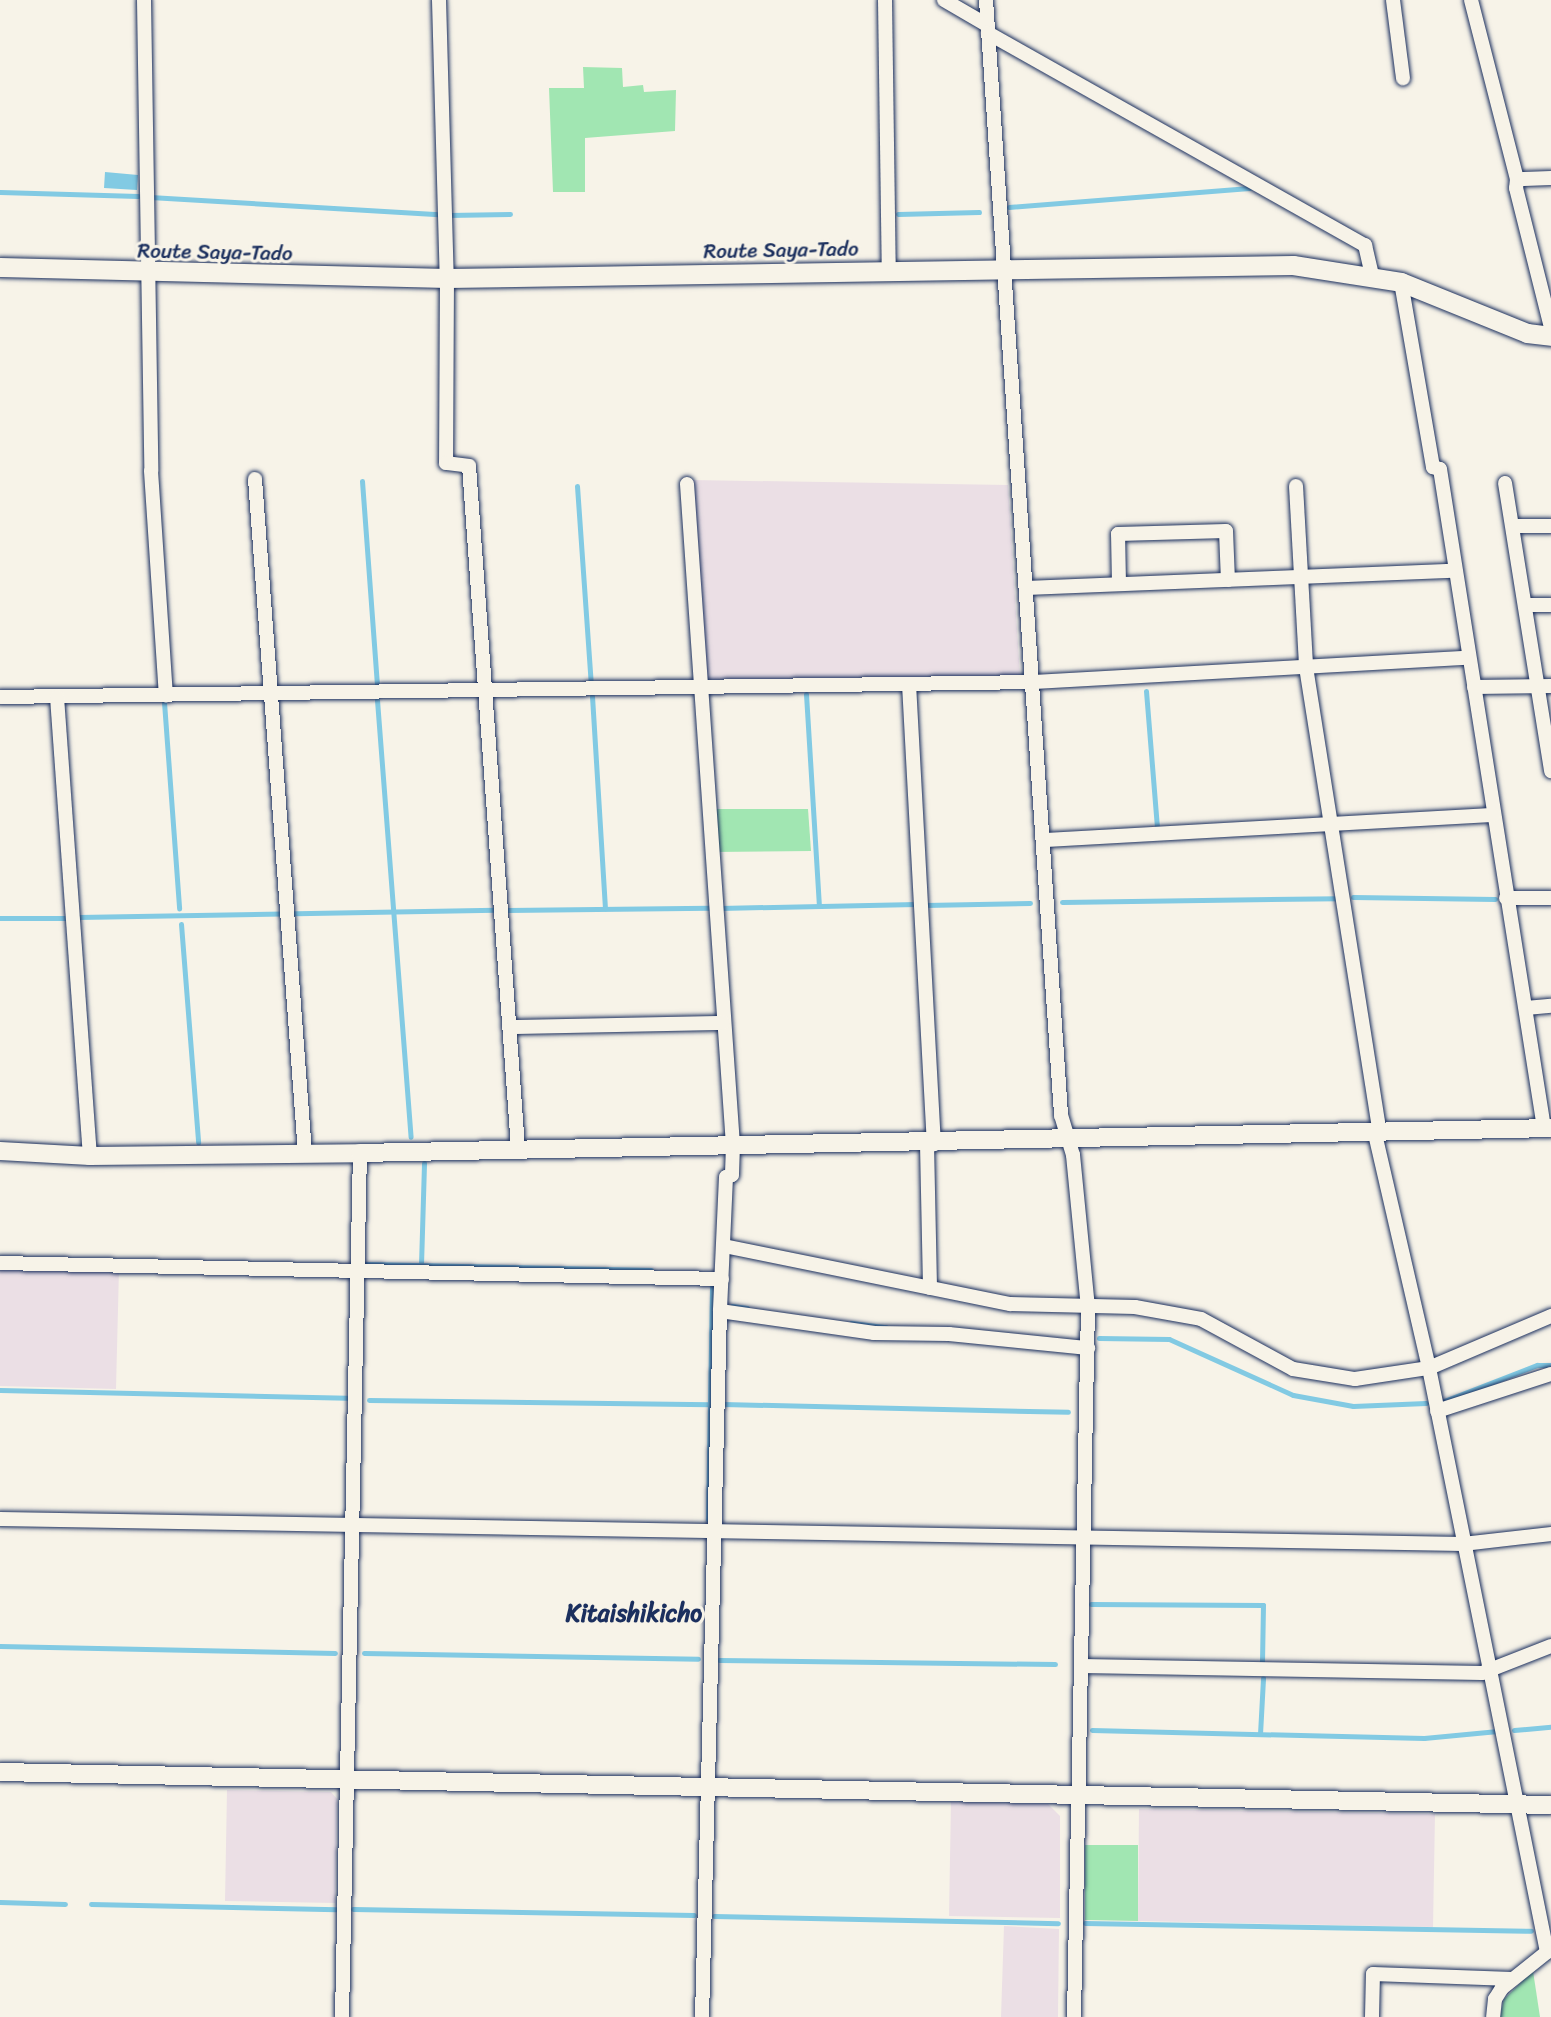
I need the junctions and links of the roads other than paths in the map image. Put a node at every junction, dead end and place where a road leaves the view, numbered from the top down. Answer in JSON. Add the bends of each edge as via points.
{"nodes":[{"id":1,"x":144,"y":0,"type":"edge"},
{"id":2,"x":439,"y":0,"type":"edge"},
{"id":3,"x":885,"y":0,"type":"edge"},
{"id":4,"x":944,"y":0,"type":"edge"},
{"id":5,"x":986,"y":0,"type":"edge"},
{"id":6,"x":1393,"y":0,"type":"edge"},
{"id":7,"x":1471,"y":0,"type":"edge"},
{"id":8,"x":988,"y":29,"type":"junction"},
{"id":9,"x":1403,"y":78,"type":"dead end"},
{"id":10,"x":1517,"y":178,"type":"junction"},
{"id":11,"x":1551,"y":178,"type":"edge"},
{"id":12,"x":0,"y":267,"type":"edge"},
{"id":13,"x":1004,"y":268,"type":"junction"},
{"id":14,"x":889,"y":271,"type":"junction"},
{"id":15,"x":147,"y":273,"type":"junction"},
{"id":16,"x":1372,"y":276,"type":"junction"},
{"id":17,"x":447,"y":278,"type":"junction"},
{"id":18,"x":1401,"y":282,"type":"junction"},
{"id":19,"x":1551,"y":327,"type":"edge"},
{"id":20,"x":1551,"y":336,"type":"edge"},
{"id":21,"x":255,"y":479,"type":"dead end"},
{"id":22,"x":1505,"y":483,"type":"dead end"},
{"id":23,"x":687,"y":484,"type":"dead end"},
{"id":24,"x":1296,"y":486,"type":"dead end"},
{"id":25,"x":1514,"y":526,"type":"junction"},
{"id":26,"x":1551,"y":526,"type":"edge"},
{"id":27,"x":1453,"y":571,"type":"junction"},
{"id":28,"x":1301,"y":577,"type":"junction"},
{"id":29,"x":1228,"y":580,"type":"junction"},
{"id":30,"x":1119,"y":584,"type":"junction"},
{"id":31,"x":1026,"y":587,"type":"junction"},
{"id":32,"x":1526,"y":605,"type":"junction"},
{"id":33,"x":1551,"y":605,"type":"edge"},
{"id":34,"x":1468,"y":658,"type":"junction"},
{"id":35,"x":1306,"y":667,"type":"junction"},
{"id":36,"x":1032,"y":682,"type":"junction"},
{"id":37,"x":909,"y":684,"type":"junction"},
{"id":38,"x":1544,"y":686,"type":"edge"},
{"id":39,"x":1474,"y":687,"type":"junction"},
{"id":40,"x":699,"y":688,"type":"junction"},
{"id":41,"x":486,"y":691,"type":"junction"},
{"id":42,"x":270,"y":695,"type":"junction"},
{"id":43,"x":166,"y":696,"type":"junction"},
{"id":44,"x":0,"y":697,"type":"edge"},
{"id":45,"x":57,"y":697,"type":"junction"},
{"id":46,"x":1551,"y":768,"type":"edge"},
{"id":47,"x":1493,"y":815,"type":"junction"},
{"id":48,"x":1331,"y":824,"type":"junction"},
{"id":49,"x":1044,"y":839,"type":"junction"},
{"id":50,"x":1506,"y":898,"type":"junction"},
{"id":51,"x":1551,"y":898,"type":"edge"},
{"id":52,"x":1551,"y":1006,"type":"edge"},
{"id":53,"x":1526,"y":1008,"type":"junction"},
{"id":54,"x":723,"y":1023,"type":"junction"},
{"id":55,"x":510,"y":1027,"type":"junction"},
{"id":56,"x":1548,"y":1128,"type":"edge"},
{"id":57,"x":1378,"y":1134,"type":"junction"},
{"id":58,"x":1069,"y":1140,"type":"junction"},
{"id":59,"x":733,"y":1144,"type":"junction"},
{"id":60,"x":930,"y":1144,"type":"junction"},
{"id":61,"x":519,"y":1148,"type":"junction"},
{"id":62,"x":0,"y":1151,"type":"edge"},
{"id":63,"x":305,"y":1153,"type":"junction"},
{"id":64,"x":360,"y":1153,"type":"junction"},
{"id":65,"x":90,"y":1156,"type":"junction"},
{"id":66,"x":724,"y":1246,"type":"junction"},
{"id":67,"x":0,"y":1264,"type":"edge"},
{"id":68,"x":357,"y":1271,"type":"junction"},
{"id":69,"x":722,"y":1279,"type":"junction"},
{"id":70,"x":930,"y":1288,"type":"junction"},
{"id":71,"x":1088,"y":1307,"type":"junction"},
{"id":72,"x":720,"y":1311,"type":"junction"},
{"id":73,"x":1551,"y":1316,"type":"edge"},
{"id":74,"x":1088,"y":1348,"type":"junction"},
{"id":75,"x":1429,"y":1368,"type":"junction"},
{"id":76,"x":1551,"y":1374,"type":"edge"},
{"id":77,"x":1437,"y":1411,"type":"junction"},
{"id":78,"x":0,"y":1519,"type":"edge"},
{"id":79,"x":351,"y":1524,"type":"junction"},
{"id":80,"x":715,"y":1533,"type":"junction"},
{"id":81,"x":1551,"y":1534,"type":"edge"},
{"id":82,"x":1084,"y":1538,"type":"junction"},
{"id":83,"x":1463,"y":1544,"type":"junction"},
{"id":84,"x":1551,"y":1646,"type":"edge"},
{"id":85,"x":1082,"y":1666,"type":"junction"},
{"id":86,"x":1490,"y":1670,"type":"junction"},
{"id":87,"x":0,"y":1772,"type":"edge"},
{"id":88,"x":345,"y":1782,"type":"junction"},
{"id":89,"x":707,"y":1788,"type":"junction"},
{"id":90,"x":1079,"y":1794,"type":"junction"},
{"id":91,"x":1518,"y":1804,"type":"junction"},
{"id":92,"x":1551,"y":1805,"type":"edge"},
{"id":93,"x":1512,"y":1979,"type":"junction"},
{"id":94,"x":342,"y":2017,"type":"edge"},
{"id":95,"x":702,"y":2017,"type":"edge"},
{"id":96,"x":1074,"y":2017,"type":"edge"},
{"id":97,"x":1372,"y":2017,"type":"edge"},
{"id":98,"x":1493,"y":2017,"type":"edge"}],
"edges":[{"from":1,"to":15,"type":"street"},
{"from":2,"to":17,"type":"street"},
{"from":3,"to":14,"type":"street"},
{"from":4,"to":8,"type":"street"},
{"from":5,"to":8,"type":"street"},
{"from":6,"to":9,"type":"street"},
{"from":7,"to":10,"type":"street"},
{"from":8,"to":13,"type":"street"},
{"from":8,"to":16,"type":"street","via":[[1365,245]]},
{"from":10,"to":11,"type":"street"},
{"from":10,"to":19,"type":"street"},
{"from":12,"to":15,"type":"main road","name":"Route Saya-Tado"},
{"from":13,"to":14,"type":"main road","name":"Route Saya-Tado"},
{"from":13,"to":16,"type":"main road","name":"Route Saya-Tado","via":[[1293,265]]},
{"from":13,"to":31,"type":"street"},
{"from":14,"to":17,"type":"main road","name":"Route Saya-Tado"},
{"from":15,"to":17,"type":"main road","name":"Route Saya-Tado"},
{"from":15,"to":43,"type":"street","via":[[151,464]]},
{"from":16,"to":18,"type":"main road","name":"Route Saya-Tado"},
{"from":17,"to":41,"type":"street","via":[[446,463],[469,470]]},
{"from":18,"to":20,"type":"main road","name":"Route Saya-Tado","via":[[1527,333]]},
{"from":18,"to":27,"type":"street","via":[[1433,467],[1441,478]]},
{"from":21,"to":42,"type":"street"},
{"from":22,"to":25,"type":"street"},
{"from":23,"to":40,"type":"street"},
{"from":24,"to":28,"type":"street"},
{"from":25,"to":26,"type":"street"},
{"from":25,"to":32,"type":"street"},
{"from":27,"to":28,"type":"street"},
{"from":27,"to":34,"type":"street"},
{"from":28,"to":29,"type":"street"},
{"from":28,"to":35,"type":"street"},
{"from":29,"to":30,"type":"street"},
{"from":29,"to":30,"type":"street","via":[[1226,531],[1118,534]]},
{"from":30,"to":31,"type":"street"},
{"from":31,"to":36,"type":"street"},
{"from":32,"to":33,"type":"street"},
{"from":32,"to":38,"type":"street"},
{"from":34,"to":35,"type":"street"},
{"from":34,"to":39,"type":"street"},
{"from":35,"to":36,"type":"street"},
{"from":35,"to":48,"type":"street"},
{"from":36,"to":37,"type":"street"},
{"from":36,"to":49,"type":"street"},
{"from":37,"to":40,"type":"street"},
{"from":37,"to":60,"type":"street"},
{"from":38,"to":39,"type":"street"},
{"from":38,"to":46,"type":"street"},
{"from":39,"to":47,"type":"street"},
{"from":40,"to":41,"type":"street"},
{"from":40,"to":54,"type":"street"},
{"from":41,"to":42,"type":"street"},
{"from":41,"to":55,"type":"street"},
{"from":42,"to":43,"type":"street"},
{"from":42,"to":63,"type":"street"},
{"from":43,"to":45,"type":"street"},
{"from":44,"to":45,"type":"street"},
{"from":45,"to":65,"type":"street"},
{"from":47,"to":48,"type":"street"},
{"from":47,"to":50,"type":"street"},
{"from":48,"to":49,"type":"street"},
{"from":48,"to":57,"type":"street"},
{"from":49,"to":58,"type":"street","via":[[1061,1115]]},
{"from":50,"to":51,"type":"street"},
{"from":50,"to":53,"type":"street"},
{"from":52,"to":53,"type":"street"},
{"from":53,"to":56,"type":"street"},
{"from":54,"to":55,"type":"street"},
{"from":54,"to":59,"type":"street"},
{"from":55,"to":61,"type":"street"},
{"from":56,"to":57,"type":"street"},
{"from":57,"to":58,"type":"street"},
{"from":57,"to":75,"type":"street"},
{"from":58,"to":60,"type":"street"},
{"from":58,"to":71,"type":"street"},
{"from":59,"to":60,"type":"street"},
{"from":59,"to":61,"type":"street"},
{"from":59,"to":66,"type":"street","via":[[732,1175],[726,1177]]},
{"from":60,"to":70,"type":"street"},
{"from":61,"to":64,"type":"street"},
{"from":62,"to":65,"type":"street"},
{"from":63,"to":64,"type":"street"},
{"from":63,"to":65,"type":"street"},
{"from":64,"to":68,"type":"street"},
{"from":66,"to":69,"type":"street"},
{"from":66,"to":70,"type":"street"},
{"from":67,"to":68,"type":"street"},
{"from":68,"to":69,"type":"street"},
{"from":68,"to":79,"type":"street"},
{"from":69,"to":72,"type":"street"},
{"from":70,"to":71,"type":"street","via":[[1010,1304]]},
{"from":71,"to":74,"type":"street"},
{"from":71,"to":75,"type":"street","via":[[1135,1307],[1201,1319],[1293,1369],[1320,1375],[1355,1379]]},
{"from":72,"to":74,"type":"street","via":[[874,1333],[949,1334]]},
{"from":72,"to":80,"type":"street"},
{"from":73,"to":75,"type":"street"},
{"from":74,"to":82,"type":"street"},
{"from":75,"to":77,"type":"street"},
{"from":76,"to":77,"type":"street"},
{"from":77,"to":83,"type":"street"},
{"from":78,"to":79,"type":"street"},
{"from":79,"to":80,"type":"street"},
{"from":79,"to":88,"type":"street"},
{"from":80,"to":82,"type":"street"},
{"from":80,"to":89,"type":"street"},
{"from":81,"to":83,"type":"street"},
{"from":82,"to":83,"type":"street"},
{"from":82,"to":85,"type":"street"},
{"from":83,"to":86,"type":"street"},
{"from":84,"to":86,"type":"street"},
{"from":85,"to":86,"type":"street","via":[[1323,1673]]},
{"from":85,"to":90,"type":"street"},
{"from":86,"to":91,"type":"street"},
{"from":87,"to":88,"type":"street"},
{"from":88,"to":89,"type":"street"},
{"from":88,"to":94,"type":"street"},
{"from":89,"to":90,"type":"street"},
{"from":89,"to":95,"type":"street"},
{"from":90,"to":91,"type":"street"},
{"from":90,"to":96,"type":"street"},
{"from":91,"to":92,"type":"street"},
{"from":91,"to":93,"type":"street","via":[[1547,1952]]},
{"from":93,"to":97,"type":"street","via":[[1373,1974]]},
{"from":93,"to":98,"type":"street","via":[[1495,1999]]}]}
